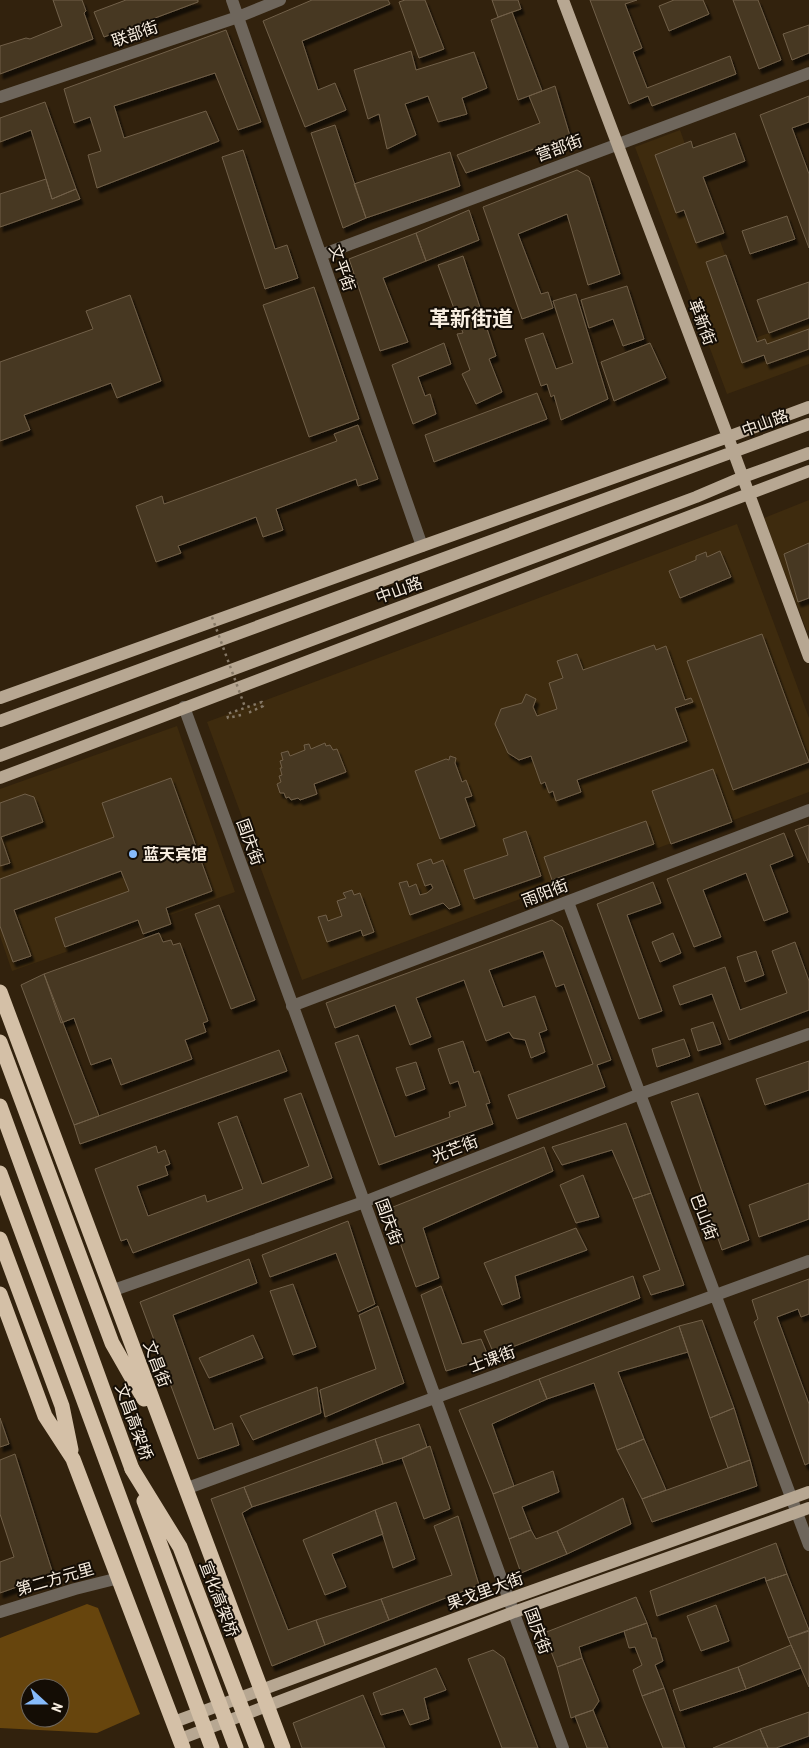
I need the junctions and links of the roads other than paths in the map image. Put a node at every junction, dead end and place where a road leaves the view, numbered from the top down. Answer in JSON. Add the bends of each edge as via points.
{"nodes":[{"id":1,"x":232,"y":0,"type":"edge"},
{"id":2,"x":280,"y":0,"type":"edge"},
{"id":3,"x":563,"y":0,"type":"edge"},
{"id":4,"x":238,"y":16,"type":"junction"},
{"id":5,"x":809,"y":72,"type":"edge"},
{"id":6,"x":0,"y":97,"type":"edge"},
{"id":7,"x":617,"y":144,"type":"junction"},
{"id":8,"x":321,"y":255,"type":"junction"},
{"id":9,"x":809,"y":407,"type":"edge"},
{"id":10,"x":809,"y":424,"type":"edge"},
{"id":11,"x":728,"y":438,"type":"junction"},
{"id":12,"x":734,"y":452,"type":"junction"},
{"id":13,"x":809,"y":453,"type":"edge"},
{"id":14,"x":809,"y":471,"type":"edge"},
{"id":15,"x":743,"y":477,"type":"junction"},
{"id":16,"x":748,"y":494,"type":"junction"},
{"id":17,"x":422,"y":546,"type":"junction"},
{"id":18,"x":809,"y":657,"type":"edge"},
{"id":19,"x":0,"y":698,"type":"edge"},
{"id":20,"x":184,"y":707,"type":"junction"},
{"id":21,"x":0,"y":721,"type":"edge"},
{"id":22,"x":0,"y":756,"type":"edge"},
{"id":23,"x":0,"y":778,"type":"edge"},
{"id":24,"x":809,"y":810,"type":"edge"},
{"id":25,"x":568,"y":902,"type":"junction"},
{"id":26,"x":0,"y":992,"type":"edge"},
{"id":27,"x":292,"y":1006,"type":"junction"},
{"id":28,"x":809,"y":1034,"type":"edge"},
{"id":29,"x":0,"y":1042,"type":"edge"},
{"id":30,"x":640,"y":1094,"type":"junction"},
{"id":31,"x":0,"y":1106,"type":"edge"},
{"id":32,"x":0,"y":1172,"type":"edge"},
{"id":33,"x":364,"y":1202,"type":"junction"},
{"id":34,"x":0,"y":1239,"type":"edge"},
{"id":35,"x":809,"y":1261,"type":"edge"},
{"id":36,"x":111,"y":1291,"type":"junction"},
{"id":37,"x":0,"y":1294,"type":"edge"},
{"id":38,"x":715,"y":1295,"type":"junction"},
{"id":39,"x":435,"y":1397,"type":"junction"},
{"id":40,"x":168,"y":1442,"type":"junction"},
{"id":41,"x":73,"y":1459,"type":"junction"},
{"id":42,"x":132,"y":1469,"type":"junction"},
{"id":43,"x":185,"y":1489,"type":"junction"},
{"id":44,"x":809,"y":1492,"type":"edge"},
{"id":45,"x":791,"y":1498,"type":"junction"},
{"id":46,"x":803,"y":1510,"type":"edge"},
{"id":47,"x":809,"y":1545,"type":"edge"},
{"id":48,"x":119,"y":1578,"type":"junction"},
{"id":49,"x":509,"y":1599,"type":"junction"},
{"id":50,"x":0,"y":1612,"type":"edge"},
{"id":51,"x":514,"y":1612,"type":"junction"},
{"id":52,"x":262,"y":1690,"type":"junction"},
{"id":53,"x":267,"y":1706,"type":"junction"},
{"id":54,"x":174,"y":1722,"type":"junction"},
{"id":55,"x":182,"y":1744,"type":"edge"},
{"id":56,"x":212,"y":1748,"type":"edge"},
{"id":57,"x":236,"y":1748,"type":"edge"},
{"id":58,"x":257,"y":1748,"type":"edge"},
{"id":59,"x":283,"y":1748,"type":"edge"},
{"id":60,"x":563,"y":1748,"type":"edge"}],
"edges":[{"from":1,"to":4,"type":"street","name":"文平街"},
{"from":2,"to":4,"type":"street","name":"联部街"},
{"from":3,"to":7,"type":"main road","name":"革新街"},
{"from":4,"to":6,"type":"street","name":"联部街"},
{"from":4,"to":8,"type":"street","name":"文平街"},
{"from":5,"to":7,"type":"street","name":"营部街"},
{"from":7,"to":8,"type":"street","name":"营部街"},
{"from":7,"to":11,"type":"main road","name":"革新街"},
{"from":8,"to":17,"type":"street","name":"文平街"},
{"from":9,"to":11,"type":"main road"},
{"from":10,"to":12,"type":"main road","name":"中山路"},
{"from":11,"to":12,"type":"main road","name":"革新街"},
{"from":11,"to":17,"type":"main road"},
{"from":12,"to":15,"type":"main road","name":"革新街"},
{"from":12,"to":21,"type":"main road","name":"中山路"},
{"from":13,"to":15,"type":"main road","name":"中山路"},
{"from":14,"to":16,"type":"main road"},
{"from":15,"to":16,"type":"main road","name":"革新街"},
{"from":15,"to":22,"type":"main road","name":"中山路","via":[[687,501]]},
{"from":16,"to":18,"type":"main road","name":"革新街"},
{"from":16,"to":20,"type":"main road"},
{"from":17,"to":19,"type":"main road"},
{"from":20,"to":23,"type":"main road"},
{"from":20,"to":27,"type":"street","name":"国庆街"},
{"from":24,"to":25,"type":"street","name":"雨阳街"},
{"from":25,"to":27,"type":"street","name":"雨阳街"},
{"from":25,"to":30,"type":"street","name":"巴山街"},
{"from":26,"to":36,"type":"highway","name":"文昌街"},
{"from":27,"to":33,"type":"street","name":"国庆街"},
{"from":28,"to":30,"type":"street","name":"光芒街"},
{"from":29,"to":40,"type":"highway","via":[[112,1343]]},
{"from":30,"to":33,"type":"street","name":"光芒街"},
{"from":30,"to":38,"type":"street","name":"巴山街"},
{"from":31,"to":42,"type":"highway","name":"文昌高架桥"},
{"from":32,"to":56,"type":"highway","bridge":true},
{"from":33,"to":36,"type":"street","name":"光芒街"},
{"from":33,"to":39,"type":"street","name":"国庆街"},
{"from":34,"to":41,"type":"highway","via":[[62,1406]]},
{"from":35,"to":38,"type":"street","name":"士课街"},
{"from":36,"to":40,"type":"highway","name":"文昌街"},
{"from":37,"to":41,"type":"highway","via":[[45,1416]]},
{"from":38,"to":39,"type":"street","name":"士课街"},
{"from":38,"to":45,"type":"street","name":"巴山街"},
{"from":39,"to":43,"type":"street","name":"士课街"},
{"from":39,"to":49,"type":"street","name":"国庆街"},
{"from":40,"to":43,"type":"highway","name":"文昌街"},
{"from":41,"to":48,"type":"highway"},
{"from":42,"to":57,"type":"highway","name":"文昌高架桥","bridge":true},
{"from":42,"to":58,"type":"highway","name":"宣化高架桥","bridge":true,"via":[[180,1547]]},
{"from":43,"to":52,"type":"highway","name":"文昌街"},
{"from":44,"to":45,"type":"main road","name":"果戈里大街"},
{"from":45,"to":46,"type":"street","name":"巴山街"},
{"from":45,"to":49,"type":"main road","name":"果戈里大街"},
{"from":46,"to":47,"type":"street","name":"巴山街"},
{"from":46,"to":51,"type":"main road","name":"果戈里大街"},
{"from":48,"to":50,"type":"street","name":"第二方元里"},
{"from":48,"to":54,"type":"highway"},
{"from":49,"to":51,"type":"street","name":"国庆街"},
{"from":49,"to":52,"type":"main road","name":"果戈里大街"},
{"from":51,"to":53,"type":"main road","name":"果戈里大街"},
{"from":51,"to":60,"type":"street","name":"国庆街"},
{"from":52,"to":53,"type":"highway","name":"文昌街"},
{"from":52,"to":54,"type":"main road","name":"果戈里大街"},
{"from":53,"to":55,"type":"main road","name":"果戈里大街"},
{"from":53,"to":59,"type":"highway","name":"文昌街"},
{"from":54,"to":55,"type":"highway"}]}
